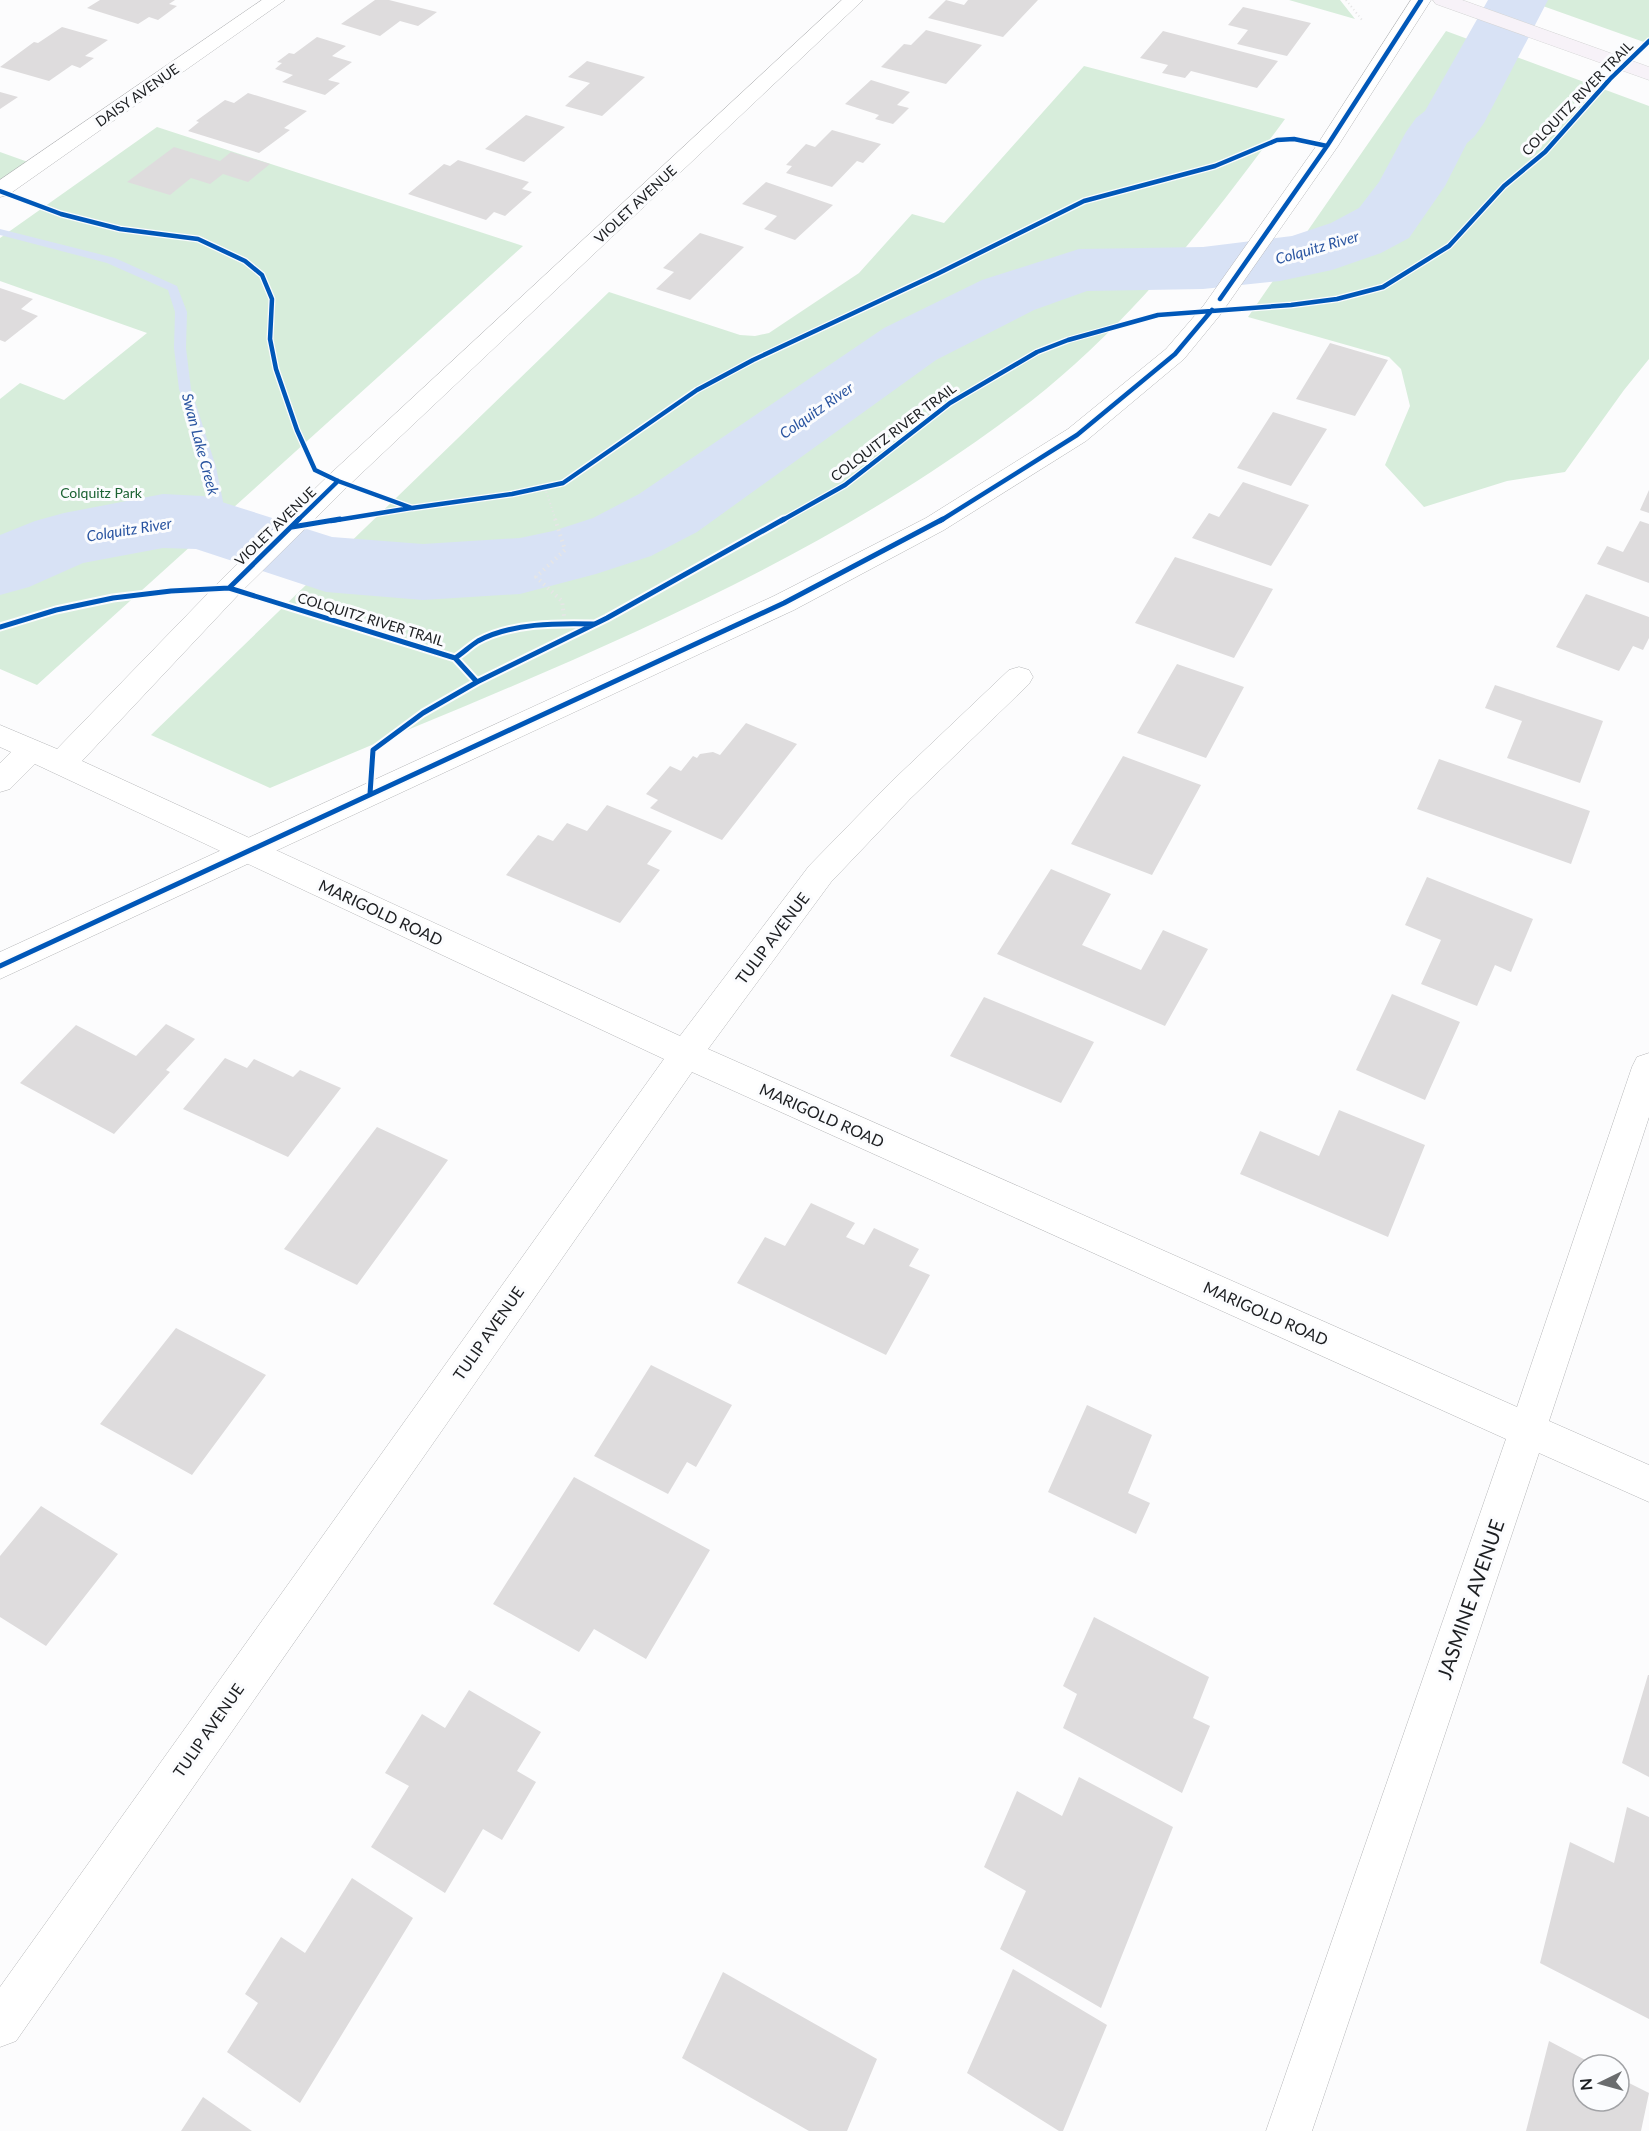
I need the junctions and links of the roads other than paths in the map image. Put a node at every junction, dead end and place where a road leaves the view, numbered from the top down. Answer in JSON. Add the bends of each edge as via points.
{"nodes":[{"id":1,"x":274,"y":0,"type":"edge"},
{"id":2,"x":853,"y":0,"type":"edge"},
{"id":3,"x":1421,"y":0,"type":"edge"},
{"id":4,"x":1443,"y":0,"type":"edge"},
{"id":5,"x":1649,"y":74,"type":"edge"},
{"id":6,"x":0,"y":190,"type":"edge"},
{"id":7,"x":1019,"y":677,"type":"dead end"},
{"id":8,"x":0,"y":735,"type":"edge"},
{"id":9,"x":31,"y":750,"type":"junction"},
{"id":10,"x":61,"y":764,"type":"junction"},
{"id":11,"x":0,"y":781,"type":"edge"},
{"id":12,"x":249,"y":850,"type":"junction"},
{"id":13,"x":0,"y":966,"type":"edge"},
{"id":14,"x":686,"y":1054,"type":"junction"},
{"id":15,"x":1649,"y":1067,"type":"edge"},
{"id":16,"x":1528,"y":1430,"type":"junction"},
{"id":17,"x":1649,"y":1484,"type":"edge"},
{"id":18,"x":0,"y":2025,"type":"edge"},
{"id":19,"x":1289,"y":2131,"type":"edge"}],
"edges":[{"from":1,"to":6,"type":"street","name":"DAISY AVENUE"},
{"from":2,"to":10,"type":"street","name":"VIOLET AVENUE","via":[[261,557]]},
{"from":3,"to":12,"type":"street","via":[[1327,146],[1220,299],[1175,354],[1077,435],[935,524],[784,603]]},
{"from":4,"to":5,"type":"main road"},
{"from":7,"to":14,"type":"street","name":"TULIP AVENUE","via":[[820,874]]},
{"from":8,"to":9,"type":"street","name":"MARIGOLD ROAD"},
{"from":9,"to":10,"type":"street","name":"MARIGOLD ROAD"},
{"from":9,"to":11,"type":"street"},
{"from":10,"to":12,"type":"street","name":"MARIGOLD ROAD"},
{"from":12,"to":13,"type":"street"},
{"from":12,"to":14,"type":"street","name":"MARIGOLD ROAD"},
{"from":14,"to":16,"type":"street","name":"MARIGOLD ROAD"},
{"from":14,"to":18,"type":"street","name":"TULIP AVENUE"},
{"from":15,"to":16,"type":"street","name":"JASMINE AVENUE"},
{"from":16,"to":17,"type":"street","name":"MARIGOLD ROAD"},
{"from":16,"to":19,"type":"street","name":"JASMINE AVENUE"}]}
